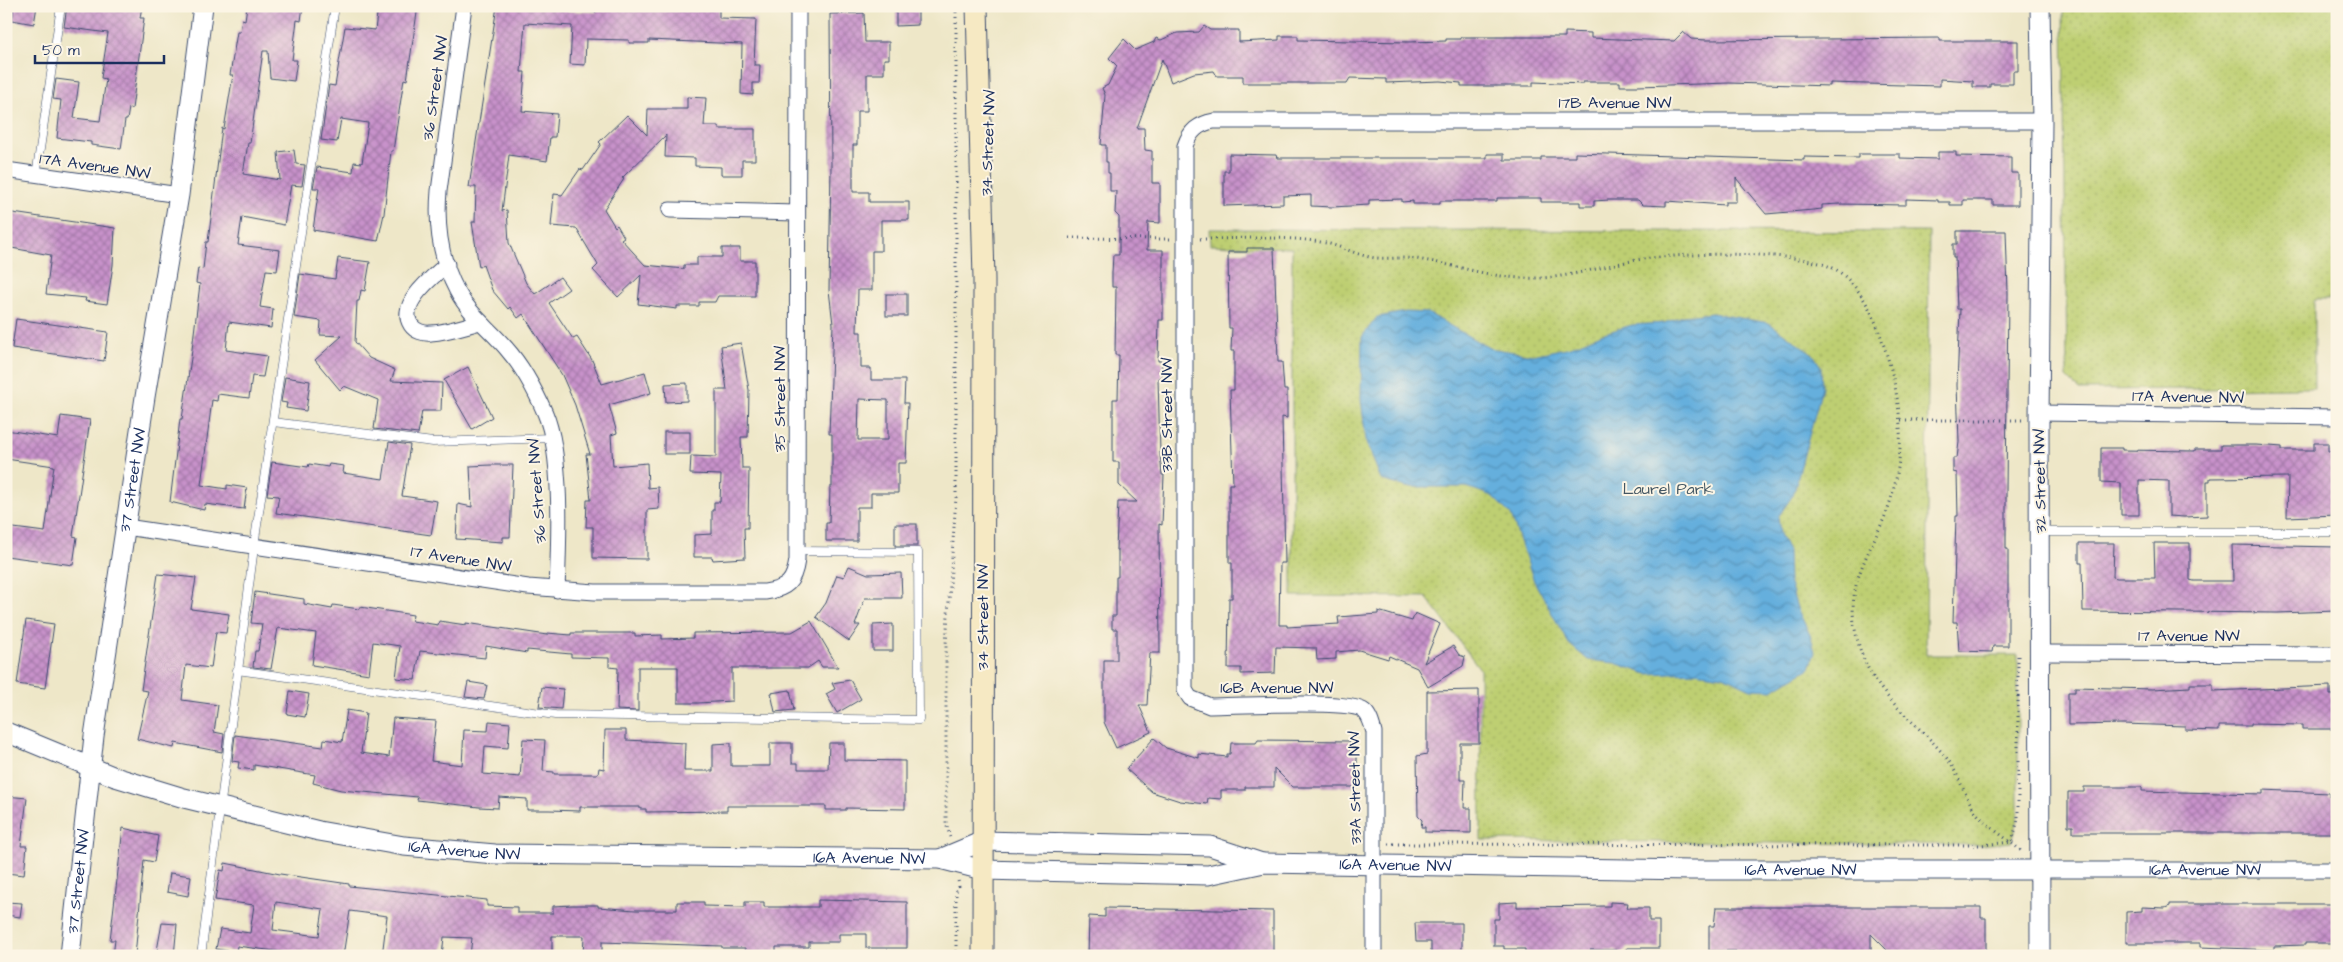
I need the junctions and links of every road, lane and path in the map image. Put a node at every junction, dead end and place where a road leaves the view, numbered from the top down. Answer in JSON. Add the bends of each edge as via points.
{"nodes":[{"id":1,"x":61,"y":6,"type":"edge"},
{"id":2,"x":203,"y":6,"type":"edge"},
{"id":3,"x":335,"y":6,"type":"edge"},
{"id":4,"x":464,"y":6,"type":"edge"},
{"id":5,"x":798,"y":6,"type":"edge"},
{"id":6,"x":956,"y":6,"type":"edge"},
{"id":7,"x":978,"y":6,"type":"edge"},
{"id":8,"x":992,"y":6,"type":"edge"},
{"id":9,"x":2040,"y":6,"type":"edge"},
{"id":10,"x":2042,"y":121,"type":"junction"},
{"id":11,"x":1192,"y":132,"type":"joint"},
{"id":12,"x":6,"y":170,"type":"edge"},
{"id":13,"x":36,"y":176,"type":"junction"},
{"id":14,"x":179,"y":196,"type":"junction"},
{"id":15,"x":670,"y":210,"type":"dead end"},
{"id":16,"x":797,"y":213,"type":"junction"},
{"id":17,"x":1069,"y":238,"type":"dead end"},
{"id":18,"x":1170,"y":239,"type":"dead end"},
{"id":19,"x":1197,"y":239,"type":"dead end"},
{"id":20,"x":446,"y":264,"type":"junction"},
{"id":21,"x":984,"y":279,"type":"junction"},
{"id":22,"x":480,"y":322,"type":"junction"},
{"id":23,"x":2039,"y":416,"type":"junction"},
{"id":24,"x":2337,"y":417,"type":"edge"},
{"id":25,"x":1901,"y":420,"type":"junction"},
{"id":26,"x":273,"y":422,"type":"junction"},
{"id":27,"x":552,"y":438,"type":"junction"},
{"id":28,"x":126,"y":527,"type":"junction"},
{"id":29,"x":2041,"y":532,"type":"junction"},
{"id":30,"x":2337,"y":532,"type":"edge"},
{"id":31,"x":254,"y":545,"type":"junction"},
{"id":32,"x":797,"y":551,"type":"junction"},
{"id":33,"x":791,"y":583,"type":"joint"},
{"id":34,"x":558,"y":590,"type":"junction"},
{"id":35,"x":2040,"y":653,"type":"junction"},
{"id":36,"x":2337,"y":654,"type":"edge"},
{"id":37,"x":2018,"y":655,"type":"dead end"},
{"id":38,"x":237,"y":670,"type":"junction"},
{"id":39,"x":1190,"y":698,"type":"joint"},
{"id":40,"x":1364,"y":711,"type":"joint"},
{"id":41,"x":6,"y":732,"type":"edge"},
{"id":42,"x":90,"y":768,"type":"junction"},
{"id":43,"x":220,"y":808,"type":"junction"},
{"id":44,"x":948,"y":826,"type":"dead end"},
{"id":45,"x":983,"y":841,"type":"junction"},
{"id":46,"x":2012,"y":842,"type":"junction"},
{"id":47,"x":1375,"y":844,"type":"junction"},
{"id":48,"x":940,"y":859,"type":"junction"},
{"id":49,"x":1264,"y":863,"type":"junction"},
{"id":50,"x":1374,"y":865,"type":"junction"},
{"id":51,"x":983,"y":870,"type":"junction"},
{"id":52,"x":2039,"y":870,"type":"junction"},
{"id":53,"x":2337,"y":870,"type":"edge"},
{"id":54,"x":959,"y":887,"type":"dead end"},
{"id":55,"x":70,"y":956,"type":"edge"},
{"id":56,"x":201,"y":956,"type":"edge"},
{"id":57,"x":956,"y":956,"type":"edge"},
{"id":58,"x":983,"y":956,"type":"edge"},
{"id":59,"x":1374,"y":956,"type":"edge"},
{"id":60,"x":2040,"y":956,"type":"edge"}],
"edges":[{"from":1,"to":13,"type":"lane"},
{"from":2,"to":14,"type":"street","name":"37 Street NW"},
{"from":3,"to":26,"type":"lane"},
{"from":4,"to":20,"type":"street","name":"36 Street NW","via":[[439,192],[438,220]]},
{"from":5,"to":16,"type":"street","name":"35 Street NW"},
{"from":6,"to":44,"type":"path","via":[[956,497],[946,644]]},
{"from":7,"to":21,"type":"main road","name":"34 Street NW"},
{"from":8,"to":21,"type":"main road","name":"34 Street NW"},
{"from":9,"to":10,"type":"street","name":"32 Street NW"},
{"from":10,"to":11,"type":"street","name":"17B Avenue NW","via":[[1214,121],[1198,125]]},
{"from":10,"to":23,"type":"street","name":"32 Street NW"},
{"from":11,"to":39,"type":"street","name":"33B Street NW","via":[[1185,146],[1184,660],[1185,690]]},
{"from":12,"to":13,"type":"street","name":"17A Avenue NW"},
{"from":13,"to":14,"type":"street","name":"17A Avenue NW"},
{"from":14,"to":28,"type":"street","name":"37 Street NW"},
{"from":15,"to":16,"type":"street"},
{"from":16,"to":32,"type":"street","name":"35 Street NW"},
{"from":17,"to":18,"type":"path"},
{"from":19,"to":25,"type":"path","via":[[1304,240],[1374,258],[1418,259],[1481,274],[1524,279],[1554,278],[1644,259],[1672,257],[1762,255],[1823,263],[1850,281],[1872,315],[1894,378]]},
{"from":20,"to":22,"type":"street","name":"36 Street NW","via":[[457,291]]},
{"from":20,"to":22,"type":"street","via":[[412,300],[407,314],[409,323],[413,329],[429,334]]},
{"from":21,"to":45,"type":"main road","name":"34 Street NW"},
{"from":22,"to":27,"type":"street","name":"36 Street NW","via":[[520,366],[535,391]]},
{"from":23,"to":24,"type":"street","name":"17A Avenue NW"},
{"from":23,"to":25,"type":"path"},
{"from":23,"to":29,"type":"street","name":"32 Street NW"},
{"from":25,"to":46,"type":"path","via":[[1892,494],[1857,580],[1854,611],[1858,640],[1867,668],[1884,693],[1948,760],[1977,814]]},
{"from":26,"to":27,"type":"lane","via":[[433,442]]},
{"from":26,"to":31,"type":"lane"},
{"from":27,"to":34,"type":"street","name":"36 Street NW","via":[[559,538]]},
{"from":28,"to":31,"type":"street","name":"17 Avenue NW"},
{"from":28,"to":42,"type":"street","name":"37 Street NW"},
{"from":29,"to":30,"type":"lane"},
{"from":29,"to":35,"type":"street","name":"32 Street NW"},
{"from":31,"to":34,"type":"street","name":"17 Avenue NW"},
{"from":31,"to":38,"type":"lane"},
{"from":32,"to":33,"type":"street","name":"35 Street NW"},
{"from":32,"to":38,"type":"lane","via":[[918,552],[919,720],[555,715]]},
{"from":33,"to":34,"type":"street","name":"17 Avenue NW","via":[[785,588],[766,592]]},
{"from":35,"to":36,"type":"street","name":"17 Avenue NW"},
{"from":35,"to":52,"type":"street","name":"32 Street NW"},
{"from":37,"to":46,"type":"path","via":[[2018,819]]},
{"from":38,"to":43,"type":"lane"},
{"from":39,"to":40,"type":"street","name":"16B Avenue NW","via":[[1210,706],[1343,705]]},
{"from":40,"to":47,"type":"street","name":"33A Street NW","via":[[1374,732]]},
{"from":41,"to":42,"type":"street","name":"16A Avenue NW"},
{"from":42,"to":43,"type":"street","name":"16A Avenue NW"},
{"from":42,"to":55,"type":"street","name":"37 Street NW"},
{"from":43,"to":48,"type":"street","name":"16A Avenue NW","via":[[404,846],[495,854]]},
{"from":43,"to":56,"type":"lane"},
{"from":45,"to":48,"type":"street","name":"16A Avenue NW"},
{"from":45,"to":49,"type":"street","name":"16A Avenue NW","via":[[1210,846]]},
{"from":45,"to":51,"type":"main road","name":"34 Street NW"},
{"from":46,"to":47,"type":"path","via":[[1971,845]]},
{"from":46,"to":52,"type":"path"},
{"from":47,"to":50,"type":"street","name":"33A Street NW"},
{"from":48,"to":51,"type":"street","name":"16A Avenue NW"},
{"from":49,"to":50,"type":"street","name":"16A Avenue NW"},
{"from":49,"to":51,"type":"street","name":"16A Avenue NW","via":[[1208,875]]},
{"from":50,"to":52,"type":"street","name":"16A Avenue NW","via":[[1691,870]]},
{"from":50,"to":59,"type":"street","name":"33A Street NW"},
{"from":51,"to":58,"type":"main road","name":"34 Street NW"},
{"from":52,"to":53,"type":"street","name":"16A Avenue NW"},
{"from":52,"to":60,"type":"street","name":"32 Street NW"},
{"from":54,"to":57,"type":"path","via":[[956,891]]}]}
